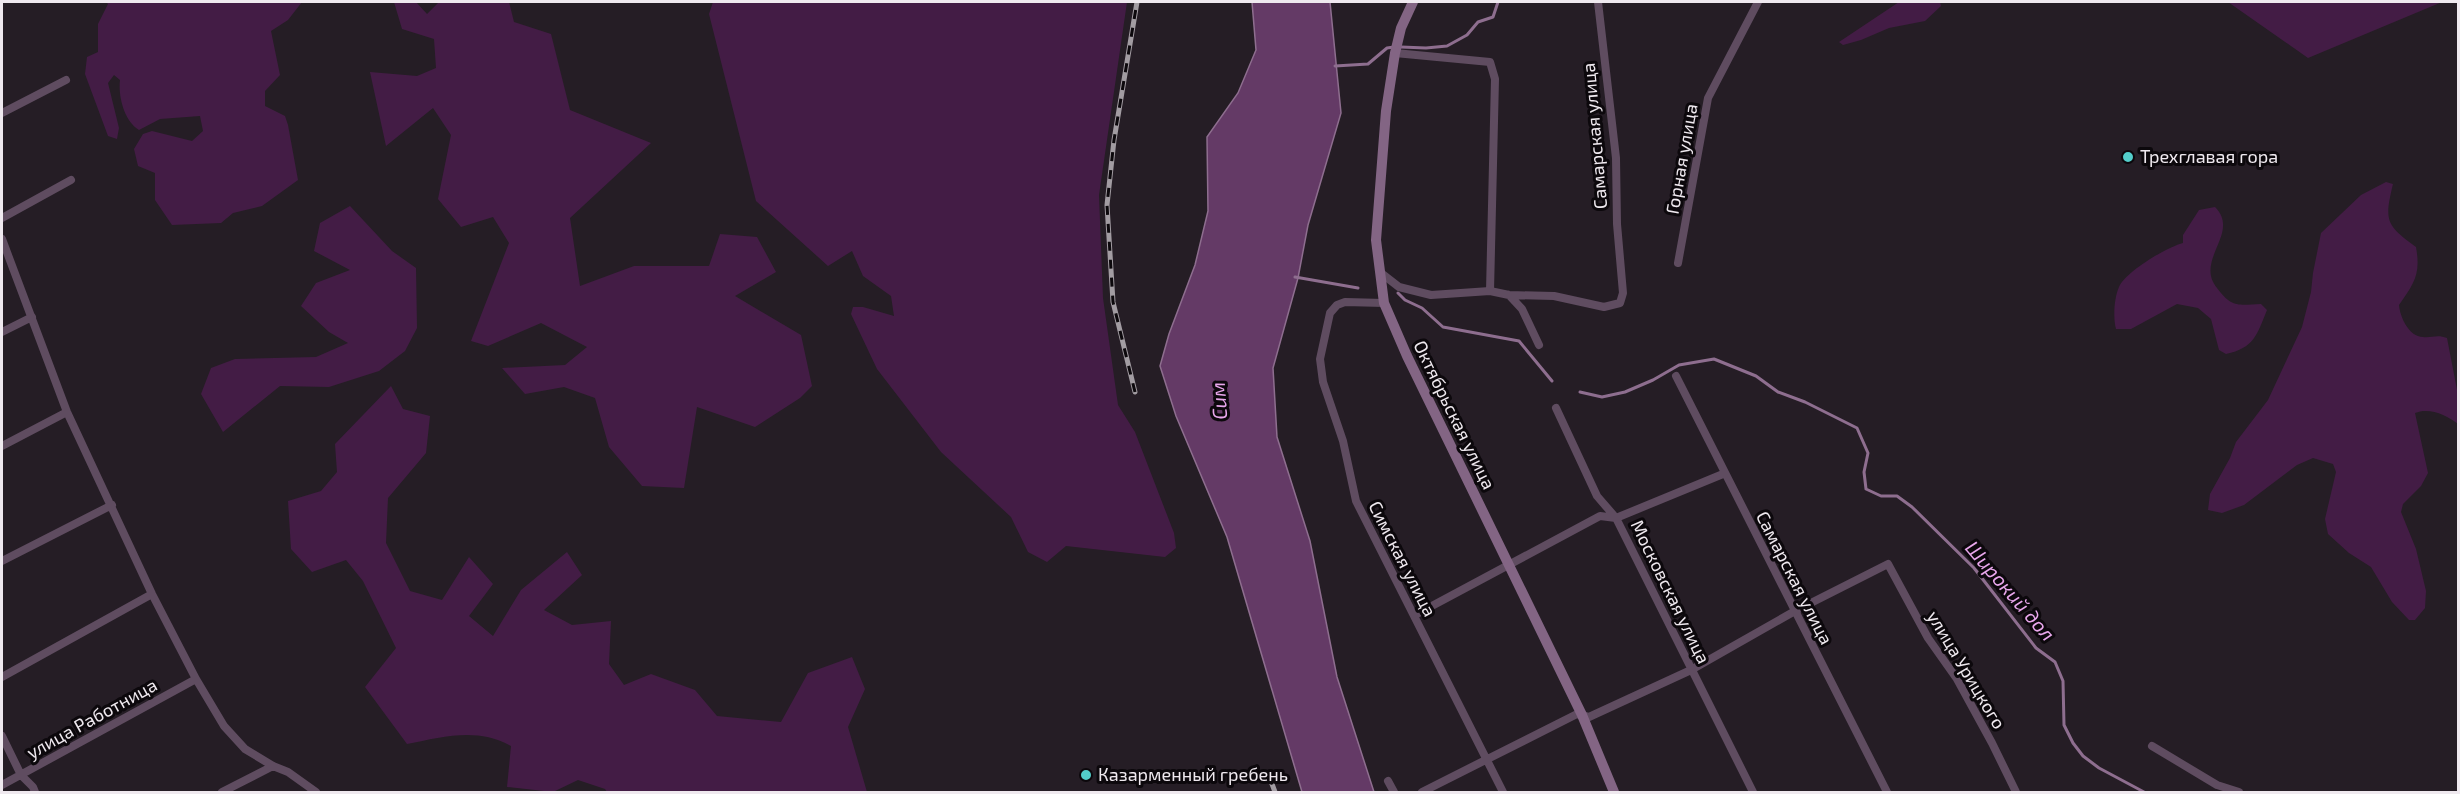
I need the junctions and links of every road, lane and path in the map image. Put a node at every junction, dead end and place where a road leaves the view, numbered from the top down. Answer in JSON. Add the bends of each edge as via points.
{"nodes":[{"id":1,"x":1413,"y":2,"type":"edge"},
{"id":2,"x":1598,"y":2,"type":"edge"},
{"id":3,"x":1758,"y":2,"type":"edge"},
{"id":4,"x":1395,"y":53,"type":"junction"},
{"id":5,"x":66,"y":80,"type":"dead end"},
{"id":6,"x":2,"y":113,"type":"edge"},
{"id":7,"x":71,"y":180,"type":"dead end"},
{"id":8,"x":2,"y":218,"type":"edge"},
{"id":9,"x":2,"y":239,"type":"edge"},
{"id":10,"x":1678,"y":263,"type":"dead end"},
{"id":11,"x":1381,"y":273,"type":"junction"},
{"id":12,"x":1490,"y":291,"type":"junction"},
{"id":13,"x":1509,"y":295,"type":"junction"},
{"id":14,"x":1384,"y":303,"type":"junction"},
{"id":15,"x":32,"y":317,"type":"junction"},
{"id":16,"x":2,"y":332,"type":"edge"},
{"id":17,"x":1539,"y":345,"type":"dead end"},
{"id":18,"x":1676,"y":376,"type":"dead end"},
{"id":19,"x":1556,"y":408,"type":"dead end"},
{"id":20,"x":68,"y":412,"type":"junction"},
{"id":21,"x":2,"y":446,"type":"edge"},
{"id":22,"x":1724,"y":474,"type":"junction"},
{"id":23,"x":112,"y":505,"type":"junction"},
{"id":24,"x":1616,"y":518,"type":"junction"},
{"id":25,"x":2,"y":561,"type":"edge"},
{"id":26,"x":1508,"y":566,"type":"junction"},
{"id":27,"x":152,"y":594,"type":"junction"},
{"id":28,"x":1795,"y":611,"type":"junction"},
{"id":29,"x":1415,"y":615,"type":"junction"},
{"id":30,"x":1691,"y":670,"type":"junction"},
{"id":31,"x":2,"y":677,"type":"edge"},
{"id":32,"x":196,"y":679,"type":"junction"},
{"id":33,"x":1582,"y":715,"type":"junction"},
{"id":34,"x":2,"y":736,"type":"edge"},
{"id":35,"x":2152,"y":746,"type":"dead end"},
{"id":36,"x":1486,"y":760,"type":"junction"},
{"id":37,"x":273,"y":766,"type":"junction"},
{"id":38,"x":21,"y":775,"type":"junction"},
{"id":39,"x":1388,"y":781,"type":"dead end"},
{"id":40,"x":2,"y":784,"type":"edge"},
{"id":41,"x":35,"y":792,"type":"edge"},
{"id":42,"x":222,"y":792,"type":"edge"},
{"id":43,"x":316,"y":792,"type":"edge"},
{"id":44,"x":1394,"y":792,"type":"edge"},
{"id":45,"x":1422,"y":792,"type":"edge"},
{"id":46,"x":1503,"y":792,"type":"edge"},
{"id":47,"x":1614,"y":792,"type":"edge"},
{"id":48,"x":1753,"y":792,"type":"edge"},
{"id":49,"x":1887,"y":792,"type":"edge"},
{"id":50,"x":2016,"y":792,"type":"edge"},
{"id":51,"x":2240,"y":792,"type":"edge"}],
"edges":[{"from":1,"to":4,"type":"main road","name":"Октябрьская улица"},
{"from":2,"to":13,"type":"street","name":"Самарская улица","via":[[1616,158],[1623,293],[1620,303],[1604,307],[1554,296]]},
{"from":3,"to":10,"type":"street","name":"Горная улица","via":[[1708,98]]},
{"from":4,"to":11,"type":"main road","name":"Октябрьская улица","via":[[1377,207]]},
{"from":4,"to":12,"type":"street","via":[[1490,62],[1495,79]]},
{"from":5,"to":6,"type":"street"},
{"from":7,"to":8,"type":"street"},
{"from":9,"to":15,"type":"street"},
{"from":11,"to":12,"type":"street","via":[[1400,287],[1431,295]]},
{"from":11,"to":14,"type":"main road","name":"Октябрьская улица"},
{"from":12,"to":13,"type":"street"},
{"from":13,"to":17,"type":"street","via":[[1522,309]]},
{"from":14,"to":26,"type":"main road","name":"Октябрьская улица"},
{"from":14,"to":29,"type":"street","name":"Симская улица","via":[[1337,305],[1330,314],[1320,359],[1356,501]]},
{"from":15,"to":16,"type":"street"},
{"from":15,"to":20,"type":"street"},
{"from":18,"to":22,"type":"street","name":"Самарская улица"},
{"from":19,"to":24,"type":"street","name":"Московская улица","via":[[1597,496]]},
{"from":20,"to":21,"type":"street"},
{"from":20,"to":23,"type":"street"},
{"from":22,"to":24,"type":"street"},
{"from":22,"to":28,"type":"street","name":"Самарская улица"},
{"from":23,"to":25,"type":"street"},
{"from":23,"to":27,"type":"street"},
{"from":24,"to":26,"type":"street","via":[[1600,516]]},
{"from":24,"to":30,"type":"street","name":"Московская улица"},
{"from":26,"to":29,"type":"street"},
{"from":26,"to":33,"type":"main road","name":"Октябрьская улица"},
{"from":27,"to":31,"type":"street"},
{"from":27,"to":32,"type":"street"},
{"from":28,"to":30,"type":"street"},
{"from":28,"to":49,"type":"street","name":"Самарская улица"},
{"from":28,"to":50,"type":"street","name":"улица Урицкого","via":[[1888,564],[1928,638],[1957,679]]},
{"from":29,"to":36,"type":"street","name":"Симская улица"},
{"from":30,"to":33,"type":"street","via":[[1590,717]]},
{"from":30,"to":48,"type":"street","name":"Московская улица"},
{"from":32,"to":37,"type":"street","via":[[224,726],[245,749]]},
{"from":32,"to":38,"type":"street","name":"улица Работница"},
{"from":33,"to":36,"type":"street","via":[[1577,714]]},
{"from":33,"to":47,"type":"main road","name":"Октябрьская улица"},
{"from":34,"to":38,"type":"street"},
{"from":35,"to":51,"type":"street","via":[[2217,785]]},
{"from":36,"to":45,"type":"street"},
{"from":36,"to":46,"type":"street","name":"Симская улица"},
{"from":37,"to":42,"type":"street"},
{"from":37,"to":43,"type":"street"},
{"from":38,"to":40,"type":"street","name":"улица Работница"},
{"from":38,"to":41,"type":"street"},
{"from":39,"to":44,"type":"street"}]}
